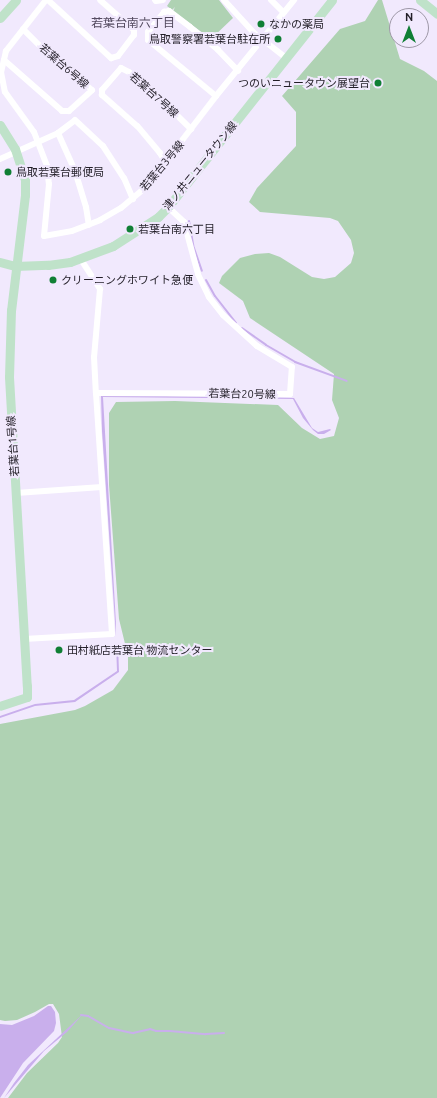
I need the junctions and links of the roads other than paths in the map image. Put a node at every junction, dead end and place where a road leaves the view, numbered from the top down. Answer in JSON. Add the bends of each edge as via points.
{"nodes":[{"id":1,"x":16,"y":0,"type":"edge"},
{"id":2,"x":47,"y":0,"type":"edge"},
{"id":3,"x":100,"y":0,"type":"edge"},
{"id":4,"x":155,"y":0,"type":"edge"},
{"id":5,"x":163,"y":0,"type":"edge"},
{"id":6,"x":224,"y":0,"type":"edge"},
{"id":7,"x":271,"y":0,"type":"edge"},
{"id":8,"x":294,"y":0,"type":"edge"},
{"id":9,"x":332,"y":0,"type":"edge"},
{"id":10,"x":420,"y":0,"type":"edge"},
{"id":11,"x":437,"y":13,"type":"edge"},
{"id":12,"x":284,"y":14,"type":"junction"},
{"id":13,"x":0,"y":18,"type":"edge"},
{"id":14,"x":23,"y":29,"type":"junction"},
{"id":15,"x":262,"y":41,"type":"junction"},
{"id":16,"x":286,"y":58,"type":"junction"},
{"id":17,"x":4,"y":60,"type":"junction"},
{"id":18,"x":238,"y":71,"type":"junction"},
{"id":19,"x":216,"y":96,"type":"junction"},
{"id":20,"x":0,"y":125,"type":"edge"},
{"id":21,"x":191,"y":129,"type":"junction"},
{"id":22,"x":58,"y":133,"type":"junction"},
{"id":23,"x":39,"y":143,"type":"junction"},
{"id":24,"x":17,"y":152,"type":"junction"},
{"id":25,"x":0,"y":159,"type":"edge"},
{"id":26,"x":166,"y":163,"type":"junction"},
{"id":27,"x":133,"y":199,"type":"junction"},
{"id":28,"x":168,"y":207,"type":"junction"},
{"id":29,"x":89,"y":225,"type":"junction"},
{"id":30,"x":80,"y":258,"type":"junction"},
{"id":31,"x":0,"y":262,"type":"edge"},
{"id":32,"x":15,"y":266,"type":"junction"},
{"id":33,"x":96,"y":393,"type":"junction"},
{"id":34,"x":102,"y":487,"type":"junction"},
{"id":35,"x":16,"y":493,"type":"junction"},
{"id":36,"x":24,"y":639,"type":"junction"},
{"id":37,"x":0,"y":706,"type":"edge"}],
"edges":[{"from":1,"to":13,"type":"street"},
{"from":2,"to":3,"type":"street","via":[[111,58],[118,56],[134,35],[134,30]]},
{"from":2,"to":14,"type":"street","name":"若葉台3号線"},
{"from":4,"to":5,"type":"street"},
{"from":6,"to":15,"type":"street"},
{"from":7,"to":12,"type":"street"},
{"from":8,"to":12,"type":"street","name":"若葉台3号線"},
{"from":9,"to":16,"type":"street","name":"津ノ井ニュータウン線"},
{"from":10,"to":11,"type":"street"},
{"from":12,"to":15,"type":"street","name":"若葉台3号線"},
{"from":14,"to":17,"type":"street","name":"若葉台3号線","via":[[6,50]]},
{"from":14,"to":17,"type":"street","name":"若葉台6号線","via":[[92,90],[69,111],[62,111]]},
{"from":15,"to":16,"type":"street"},
{"from":15,"to":18,"type":"street","name":"若葉台3号線"},
{"from":16,"to":28,"type":"street","name":"津ノ井ニュータウン線"},
{"from":17,"to":23,"type":"street","name":"若葉台3号線","via":[[1,72],[5,92]]},
{"from":18,"to":19,"type":"street","name":"若葉台3号線"},
{"from":18,"to":19,"type":"street","via":[[190,27],[169,11],[164,12],[148,32],[148,40]]},
{"from":19,"to":21,"type":"street","name":"若葉台3号線"},
{"from":20,"to":24,"type":"street","name":"若葉台1号線"},
{"from":21,"to":26,"type":"street","name":"若葉台3号線"},
{"from":21,"to":26,"type":"street","name":"若葉台7号線","via":[[154,93],[121,68],[102,90],[102,95],[137,126]]},
{"from":22,"to":23,"type":"street"},
{"from":22,"to":27,"type":"street","via":[[75,120],[88,130],[114,162]]},
{"from":22,"to":29,"type":"street","via":[[75,171]]},
{"from":23,"to":24,"type":"street"},
{"from":23,"to":29,"type":"street","name":"若葉台3号線","via":[[49,184],[44,236]]},
{"from":24,"to":25,"type":"street"},
{"from":24,"to":32,"type":"street","name":"若葉台1号線","via":[[25,179],[25,195]]},
{"from":26,"to":27,"type":"street","name":"若葉台3号線"},
{"from":27,"to":29,"type":"street","name":"若葉台3号線"},
{"from":28,"to":30,"type":"street","name":"津ノ井ニュータウン線","via":[[158,217],[113,246]]},
{"from":28,"to":33,"type":"street","name":"若葉台20号線","via":[[184,222],[198,274],[209,297],[223,315],[257,346],[292,367],[291,392],[286,395]]},
{"from":30,"to":32,"type":"street","name":"津ノ井ニュータウン線","via":[[48,265]]},
{"from":30,"to":33,"type":"street","via":[[100,289],[94,356]]},
{"from":31,"to":32,"type":"street","name":"津ノ井ニュータウン線"},
{"from":32,"to":35,"type":"street","name":"若葉台1号線","via":[[9,377]]},
{"from":33,"to":34,"type":"street"},
{"from":34,"to":35,"type":"street"},
{"from":34,"to":36,"type":"street","via":[[112,634]]},
{"from":35,"to":36,"type":"street","name":"若葉台1号線"},
{"from":36,"to":37,"type":"street","name":"若葉台1号線","via":[[27,697]]}]}
